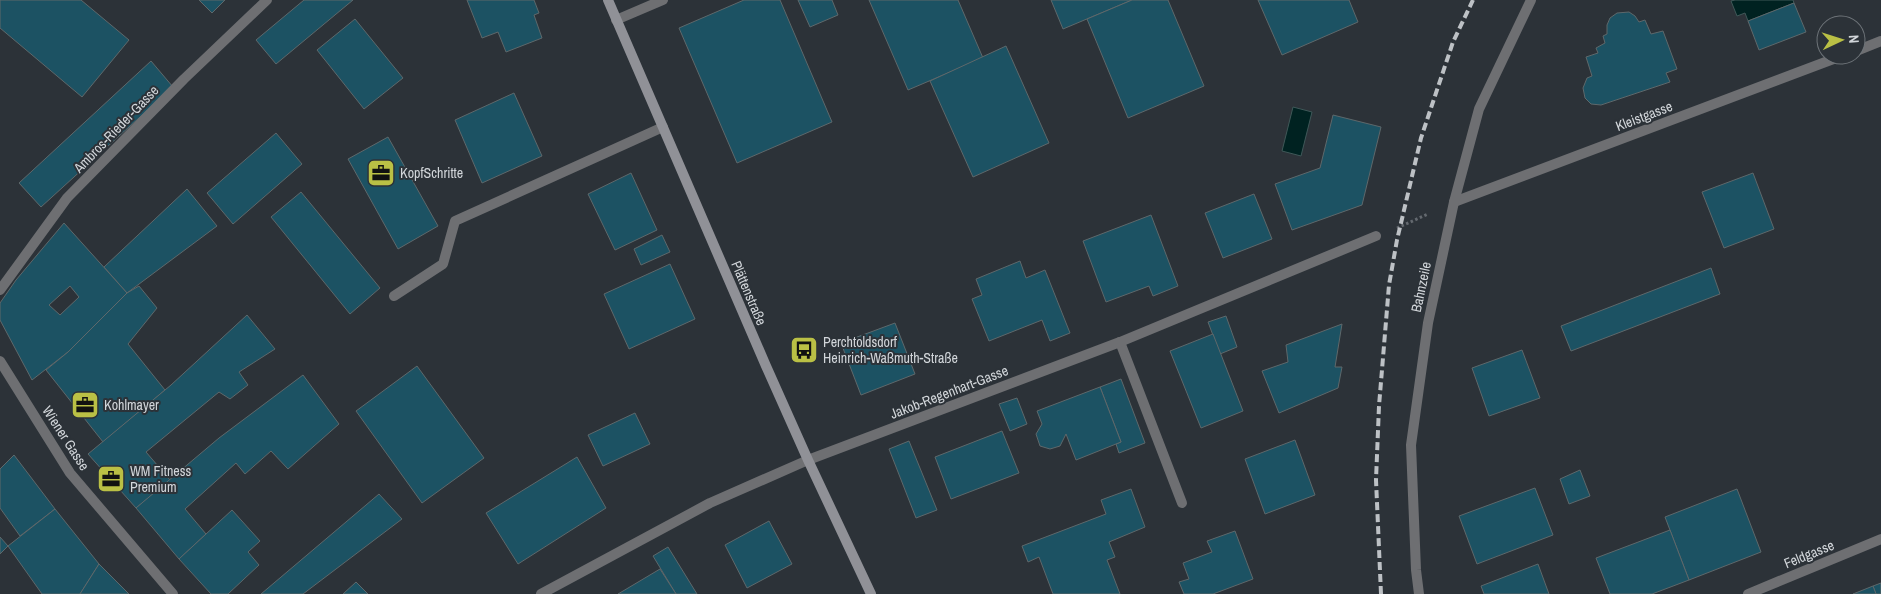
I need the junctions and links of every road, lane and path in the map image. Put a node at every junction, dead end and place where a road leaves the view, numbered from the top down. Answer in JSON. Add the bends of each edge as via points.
{"nodes":[{"id":1,"x":267,"y":0,"type":"edge"},
{"id":2,"x":608,"y":0,"type":"edge"},
{"id":3,"x":663,"y":0,"type":"edge"},
{"id":4,"x":1531,"y":0,"type":"edge"},
{"id":5,"x":616,"y":20,"type":"junction"},
{"id":6,"x":1881,"y":41,"type":"edge"},
{"id":7,"x":1866,"y":47,"type":"edge"},
{"id":8,"x":1817,"y":65,"type":"edge"},
{"id":9,"x":663,"y":128,"type":"junction"},
{"id":10,"x":1454,"y":202,"type":"junction"},
{"id":11,"x":1376,"y":236,"type":"joint"},
{"id":12,"x":0,"y":290,"type":"edge"},
{"id":13,"x":394,"y":296,"type":"dead end"},
{"id":14,"x":1120,"y":342,"type":"junction"},
{"id":15,"x":0,"y":361,"type":"edge"},
{"id":16,"x":808,"y":460,"type":"junction"},
{"id":17,"x":1182,"y":504,"type":"dead end"},
{"id":18,"x":1881,"y":539,"type":"edge"},
{"id":19,"x":173,"y":594,"type":"edge"},
{"id":20,"x":541,"y":594,"type":"edge"},
{"id":21,"x":871,"y":594,"type":"edge"},
{"id":22,"x":1418,"y":594,"type":"edge"},
{"id":23,"x":1748,"y":594,"type":"edge"}],
"edges":[{"from":1,"to":12,"type":"street","name":"Ambros-Rieder-Gasse","via":[[67,198]]},
{"from":2,"to":5,"type":"main road","name":"Plättenstraße"},
{"from":3,"to":5,"type":"street"},
{"from":4,"to":10,"type":"street","name":"Bahnzeile","via":[[1479,109]]},
{"from":5,"to":9,"type":"main road","name":"Plättenstraße"},
{"from":6,"to":7,"type":"street"},
{"from":8,"to":10,"type":"street","name":"Kleistgasse"},
{"from":9,"to":13,"type":"street","via":[[455,221],[444,264]]},
{"from":9,"to":16,"type":"main road","name":"Plättenstraße"},
{"from":10,"to":11,"type":"path"},
{"from":10,"to":22,"type":"street","name":"Bahnzeile","via":[[1428,323],[1411,445]]},
{"from":11,"to":14,"type":"street","name":"Jakob-Regenhart-Gasse"},
{"from":14,"to":16,"type":"street","name":"Jakob-Regenhart-Gasse"},
{"from":14,"to":17,"type":"street"},
{"from":15,"to":19,"type":"street","name":"Wiener Gasse","via":[[70,472]]},
{"from":16,"to":20,"type":"street","name":"Jakob-Regenhart-Gasse","via":[[710,503]]},
{"from":16,"to":21,"type":"main road","name":"Plättenstraße"},
{"from":18,"to":23,"type":"street","name":"Feldgasse"}]}
